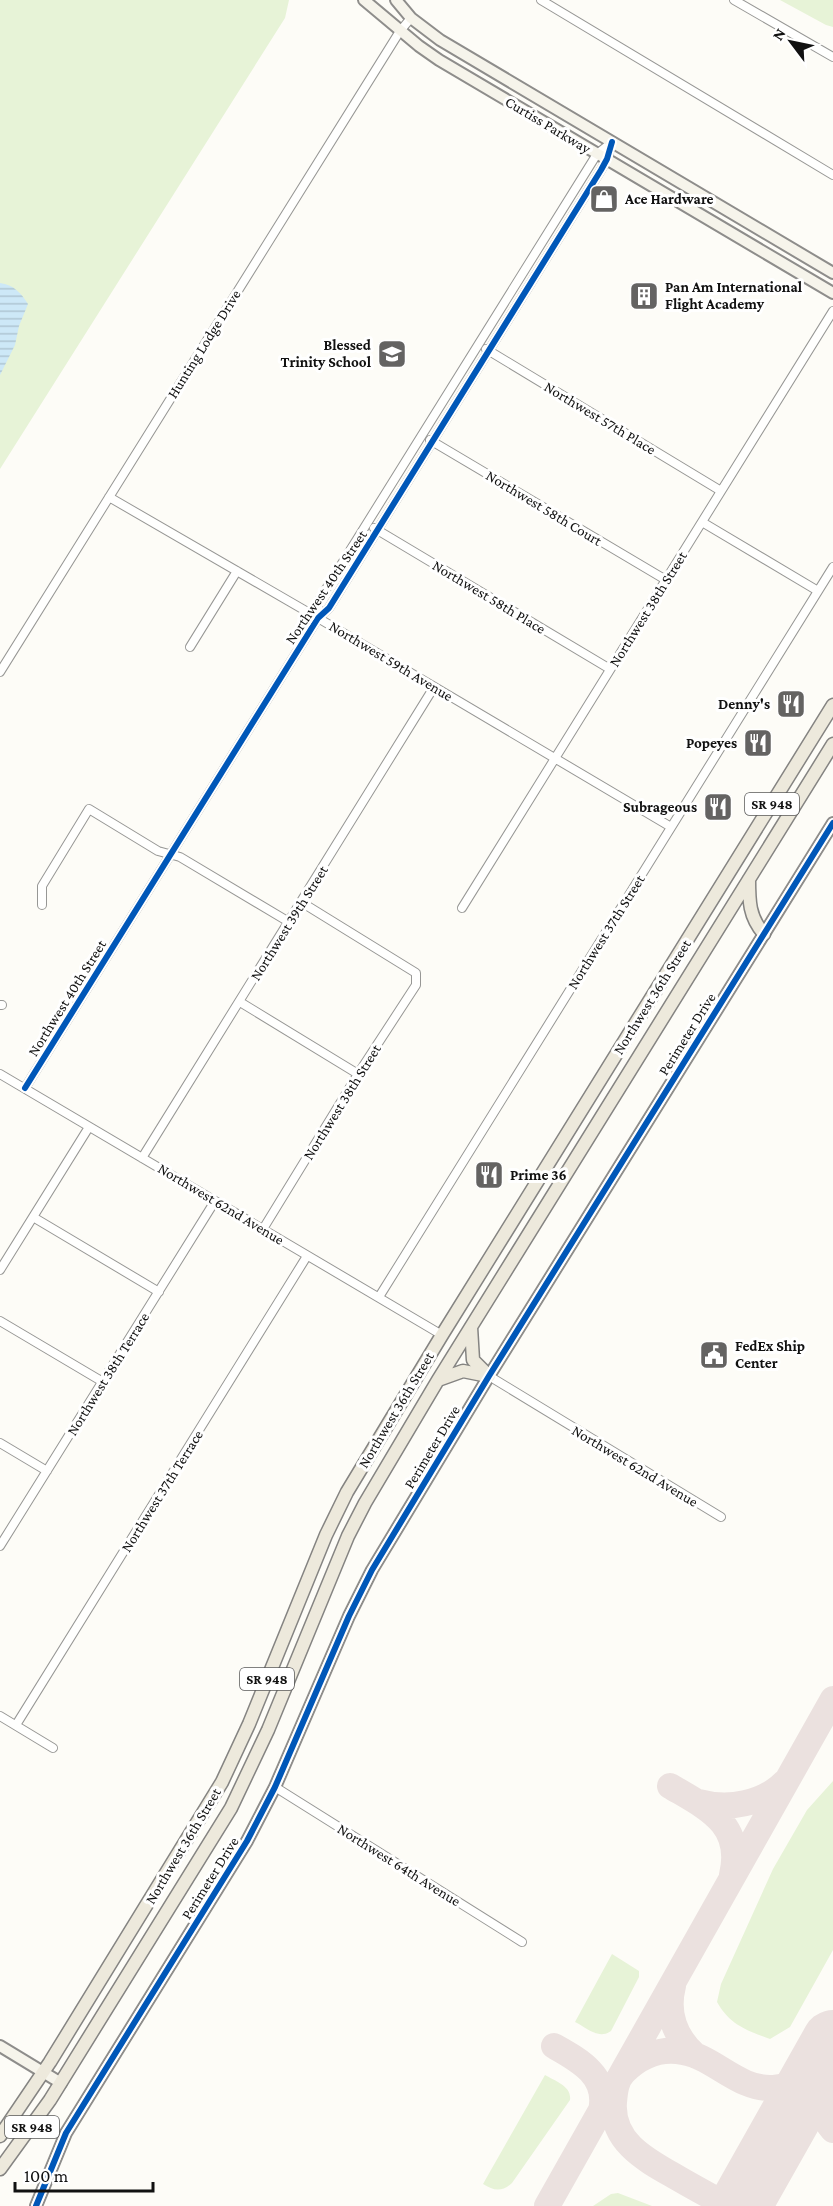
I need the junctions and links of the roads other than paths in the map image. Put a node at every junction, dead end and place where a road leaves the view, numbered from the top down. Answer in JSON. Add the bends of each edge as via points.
{"nodes":[{"id":1,"x":364,"y":0,"type":"edge"},
{"id":2,"x":396,"y":0,"type":"edge"},
{"id":3,"x":541,"y":0,"type":"edge"},
{"id":4,"x":734,"y":0,"type":"edge"},
{"id":5,"x":411,"y":18,"type":"junction"},
{"id":6,"x":400,"y":31,"type":"junction"},
{"id":7,"x":833,"y":57,"type":"edge"},
{"id":8,"x":612,"y":142,"type":"junction"},
{"id":9,"x":602,"y":157,"type":"junction"},
{"id":10,"x":833,"y":175,"type":"edge"},
{"id":11,"x":833,"y":273,"type":"edge"},
{"id":12,"x":833,"y":293,"type":"edge"},
{"id":13,"x":833,"y":311,"type":"edge"},
{"id":14,"x":479,"y":344,"type":"junction"},
{"id":15,"x":489,"y":351,"type":"junction"},
{"id":16,"x":422,"y":435,"type":"junction"},
{"id":17,"x":433,"y":441,"type":"junction"},
{"id":18,"x":721,"y":491,"type":"junction"},
{"id":19,"x":109,"y":497,"type":"junction"},
{"id":20,"x":702,"y":522,"type":"junction"},
{"id":21,"x":367,"y":524,"type":"junction"},
{"id":22,"x":378,"y":530,"type":"junction"},
{"id":23,"x":833,"y":567,"type":"edge"},
{"id":24,"x":237,"y":571,"type":"junction"},
{"id":25,"x":666,"y":580,"type":"junction"},
{"id":26,"x":818,"y":591,"type":"junction"},
{"id":27,"x":318,"y":618,"type":"junction"},
{"id":28,"x":190,"y":647,"type":"dead end"},
{"id":29,"x":610,"y":669,"type":"junction"},
{"id":30,"x":0,"y":672,"type":"edge"},
{"id":31,"x":434,"y":687,"type":"junction"},
{"id":32,"x":833,"y":705,"type":"edge"},
{"id":33,"x":833,"y":744,"type":"edge"},
{"id":34,"x":804,"y":752,"type":"junction"},
{"id":35,"x":555,"y":759,"type":"junction"},
{"id":36,"x":808,"y":784,"type":"junction"},
{"id":37,"x":833,"y":823,"type":"edge"},
{"id":38,"x":671,"y":827,"type":"junction"},
{"id":39,"x":169,"y":855,"type":"junction"},
{"id":40,"x":749,"y":879,"type":"junction"},
{"id":41,"x":740,"y":894,"type":"junction"},
{"id":42,"x":301,"y":902,"type":"junction"},
{"id":43,"x":710,"y":903,"type":"junction"},
{"id":44,"x":42,"y":906,"type":"dead end"},
{"id":45,"x":462,"y":908,"type":"dead end"},
{"id":46,"x":289,"y":922,"type":"junction"},
{"id":47,"x":715,"y":934,"type":"junction"},
{"id":48,"x":764,"y":934,"type":"junction"},
{"id":49,"x":240,"y":1002,"type":"junction"},
{"id":50,"x":0,"y":1074,"type":"edge"},
{"id":51,"x":358,"y":1074,"type":"junction"},
{"id":52,"x":25,"y":1088,"type":"junction"},
{"id":53,"x":589,"y":1098,"type":"junction"},
{"id":54,"x":606,"y":1108,"type":"junction"},
{"id":55,"x":89,"y":1127,"type":"junction"},
{"id":56,"x":142,"y":1158,"type":"junction"},
{"id":57,"x":215,"y":1201,"type":"junction"},
{"id":58,"x":33,"y":1216,"type":"junction"},
{"id":59,"x":263,"y":1229,"type":"junction"},
{"id":60,"x":307,"y":1256,"type":"junction"},
{"id":61,"x":0,"y":1270,"type":"edge"},
{"id":62,"x":159,"y":1292,"type":"junction"},
{"id":63,"x":379,"y":1297,"type":"junction"},
{"id":64,"x":0,"y":1321,"type":"edge"},
{"id":65,"x":471,"y":1326,"type":"junction"},
{"id":66,"x":442,"y":1335,"type":"junction"},
{"id":67,"x":489,"y":1376,"type":"junction"},
{"id":68,"x":438,"y":1380,"type":"junction"},
{"id":69,"x":103,"y":1382,"type":"junction"},
{"id":70,"x":0,"y":1443,"type":"edge"},
{"id":71,"x":47,"y":1471,"type":"junction"},
{"id":72,"x":721,"y":1517,"type":"dead end"},
{"id":73,"x":329,"y":1528,"type":"junction"},
{"id":74,"x":348,"y":1536,"type":"junction"},
{"id":75,"x":0,"y":1546,"type":"edge"},
{"id":76,"x":0,"y":1716,"type":"edge"},
{"id":77,"x":16,"y":1725,"type":"junction"},
{"id":78,"x":52,"y":1748,"type":"dead end"},
{"id":79,"x":275,"y":1787,"type":"junction"},
{"id":80,"x":197,"y":1825,"type":"junction"},
{"id":81,"x":214,"y":1836,"type":"junction"},
{"id":82,"x":522,"y":1942,"type":"dead end"},
{"id":83,"x":0,"y":2046,"type":"edge"},
{"id":84,"x":43,"y":2072,"type":"junction"},
{"id":85,"x":61,"y":2083,"type":"junction"},
{"id":86,"x":0,"y":2136,"type":"edge"},
{"id":87,"x":0,"y":2169,"type":"edge"},
{"id":88,"x":36,"y":2206,"type":"edge"}],
"edges":[{"from":1,"to":6,"type":"street","name":"Curtiss Parkway"},
{"from":2,"to":5,"type":"street","name":"Curtiss Parkway"},
{"from":3,"to":10,"type":"street"},
{"from":4,"to":7,"type":"street"},
{"from":5,"to":6,"type":"street","name":"Hunting Lodge Drive"},
{"from":5,"to":8,"type":"street","name":"Curtiss Parkway","via":[[440,40]]},
{"from":6,"to":9,"type":"street","name":"Curtiss Parkway","via":[[439,60]]},
{"from":6,"to":19,"type":"street","name":"Hunting Lodge Drive"},
{"from":8,"to":9,"type":"street","name":"Northwest 40th Street"},
{"from":8,"to":11,"type":"street","name":"Curtiss Parkway"},
{"from":9,"to":12,"type":"street","name":"Curtiss Parkway"},
{"from":9,"to":14,"type":"street","name":"Northwest 40th Street"},
{"from":9,"to":15,"type":"street","name":"Northwest 40th Street"},
{"from":13,"to":18,"type":"street","name":"Northwest 38th Street"},
{"from":14,"to":15,"type":"street","name":"Northwest 57th Place"},
{"from":14,"to":16,"type":"street","name":"Northwest 40th Street"},
{"from":15,"to":17,"type":"street","name":"Northwest 40th Street"},
{"from":15,"to":18,"type":"street","name":"Northwest 57th Place"},
{"from":16,"to":17,"type":"street","name":"Northwest 58th Court"},
{"from":16,"to":21,"type":"street","name":"Northwest 40th Street"},
{"from":17,"to":22,"type":"street","name":"Northwest 40th Street"},
{"from":17,"to":25,"type":"street","name":"Northwest 58th Court"},
{"from":18,"to":20,"type":"street","name":"Northwest 38th Street"},
{"from":19,"to":24,"type":"street","name":"Northwest 59th Avenue"},
{"from":19,"to":30,"type":"street","name":"Hunting Lodge Drive"},
{"from":20,"to":25,"type":"street","name":"Northwest 38th Street"},
{"from":20,"to":26,"type":"street"},
{"from":21,"to":22,"type":"street","name":"Northwest 58th Place"},
{"from":21,"to":27,"type":"street","name":"Northwest 40th Street","via":[[318,602]]},
{"from":22,"to":27,"type":"street","name":"Northwest 40th Street","via":[[329,608]]},
{"from":22,"to":29,"type":"street","name":"Northwest 58th Place"},
{"from":23,"to":26,"type":"street","name":"Northwest 37th Street"},
{"from":24,"to":27,"type":"street","name":"Northwest 59th Avenue"},
{"from":24,"to":28,"type":"street"},
{"from":25,"to":29,"type":"street","name":"Northwest 38th Street"},
{"from":26,"to":38,"type":"street","name":"Northwest 37th Street"},
{"from":27,"to":31,"type":"street","name":"Northwest 59th Avenue"},
{"from":27,"to":39,"type":"street","name":"Northwest 40th Street"},
{"from":29,"to":35,"type":"street","name":"Northwest 38th Street"},
{"from":31,"to":35,"type":"street","name":"Northwest 59th Avenue"},
{"from":31,"to":42,"type":"street","name":"Northwest 39th Street"},
{"from":32,"to":34,"type":"main road","name":"Northwest 36th Street","number":"SR 948"},
{"from":33,"to":36,"type":"main road","name":"Northwest 36th Street","number":"SR 948"},
{"from":34,"to":36,"type":"main road"},
{"from":34,"to":43,"type":"main road","name":"Northwest 36th Street","number":"SR 948"},
{"from":35,"to":38,"type":"street","name":"Northwest 59th Avenue"},
{"from":35,"to":45,"type":"street","name":"Northwest 38th Street"},
{"from":36,"to":40,"type":"main road","name":"Northwest 36th Street","number":"SR 948"},
{"from":37,"to":48,"type":"street","name":"Perimeter Drive"},
{"from":38,"to":63,"type":"street","name":"Northwest 37th Street"},
{"from":39,"to":44,"type":"street","via":[[89,809],[42,886]]},
{"from":39,"to":46,"type":"street","via":[[180,857]]},
{"from":39,"to":52,"type":"street","name":"Northwest 40th Street"},
{"from":40,"to":41,"type":"main road","name":"Northwest 36th Street","number":"SR 948"},
{"from":40,"to":48,"type":"main road","via":[[749,908]]},
{"from":41,"to":43,"type":"main road"},
{"from":41,"to":47,"type":"main road","name":"Northwest 36th Street","number":"SR 948"},
{"from":42,"to":46,"type":"street","name":"Northwest 39th Street"},
{"from":42,"to":51,"type":"street","name":"Northwest 38th Street","via":[[416,973],[416,986]]},
{"from":43,"to":47,"type":"main road","via":[[715,913]]},
{"from":43,"to":53,"type":"main road","name":"Northwest 36th Street","number":"SR 948"},
{"from":46,"to":49,"type":"street","name":"Northwest 39th Street"},
{"from":47,"to":54,"type":"main road","name":"Northwest 36th Street","number":"SR 948"},
{"from":48,"to":67,"type":"street","name":"Perimeter Drive"},
{"from":49,"to":51,"type":"street"},
{"from":49,"to":56,"type":"street","name":"Northwest 39th Street"},
{"from":50,"to":52,"type":"street","name":"Northwest 62nd Avenue"},
{"from":51,"to":59,"type":"street","name":"Northwest 38th Street"},
{"from":52,"to":55,"type":"street","name":"Northwest 62nd Avenue"},
{"from":53,"to":54,"type":"main road"},
{"from":53,"to":66,"type":"main road","name":"Northwest 36th Street","number":"SR 948"},
{"from":54,"to":65,"type":"main road","name":"Northwest 36th Street","number":"SR 948"},
{"from":55,"to":56,"type":"street","name":"Northwest 62nd Avenue"},
{"from":55,"to":58,"type":"street"},
{"from":56,"to":57,"type":"street","name":"Northwest 62nd Avenue"},
{"from":57,"to":59,"type":"street","name":"Northwest 62nd Avenue"},
{"from":57,"to":62,"type":"street","name":"Northwest 38th Terrace"},
{"from":58,"to":61,"type":"street"},
{"from":58,"to":62,"type":"street"},
{"from":59,"to":60,"type":"street","name":"Northwest 62nd Avenue"},
{"from":60,"to":63,"type":"street","name":"Northwest 62nd Avenue"},
{"from":60,"to":77,"type":"street","name":"Northwest 37th Terrace"},
{"from":62,"to":69,"type":"street","name":"Northwest 38th Terrace"},
{"from":63,"to":66,"type":"street","name":"Northwest 62nd Avenue"},
{"from":64,"to":69,"type":"street"},
{"from":65,"to":67,"type":"main road","via":[[473,1359]]},
{"from":65,"to":68,"type":"main road","name":"Northwest 36th Street","number":"SR 948"},
{"from":66,"to":73,"type":"main road","name":"Northwest 36th Street","number":"SR 948"},
{"from":67,"to":68,"type":"main road","via":[[463,1371]]},
{"from":67,"to":72,"type":"street","name":"Northwest 62nd Avenue"},
{"from":67,"to":79,"type":"street","name":"Perimeter Drive","via":[[372,1570]]},
{"from":68,"to":74,"type":"main road","name":"Northwest 36th Street","number":"SR 948"},
{"from":69,"to":71,"type":"street","name":"Northwest 38th Terrace"},
{"from":70,"to":71,"type":"street"},
{"from":71,"to":75,"type":"street","name":"Northwest 38th Terrace"},
{"from":73,"to":74,"type":"main road"},
{"from":73,"to":80,"type":"main road","name":"Northwest 36th Street","number":"SR 948","via":[[249,1724]]},
{"from":74,"to":81,"type":"main road","name":"Northwest 36th Street","number":"SR 948","via":[[255,1761]]},
{"from":76,"to":77,"type":"street"},
{"from":77,"to":78,"type":"street"},
{"from":79,"to":82,"type":"street","name":"Northwest 64th Avenue"},
{"from":79,"to":88,"type":"street","name":"Perimeter Drive","via":[[247,1841],[85,2102],[58,2150]]},
{"from":80,"to":81,"type":"main road"},
{"from":80,"to":84,"type":"main road","name":"Northwest 36th Street","number":"SR 948"},
{"from":81,"to":85,"type":"main road","name":"Northwest 36th Street","number":"SR 948"},
{"from":83,"to":84,"type":"street"},
{"from":84,"to":85,"type":"street"},
{"from":84,"to":86,"type":"main road","name":"Northwest 36th Street","number":"SR 948"},
{"from":85,"to":87,"type":"main road","name":"Northwest 36th Street","number":"SR 948"}]}
